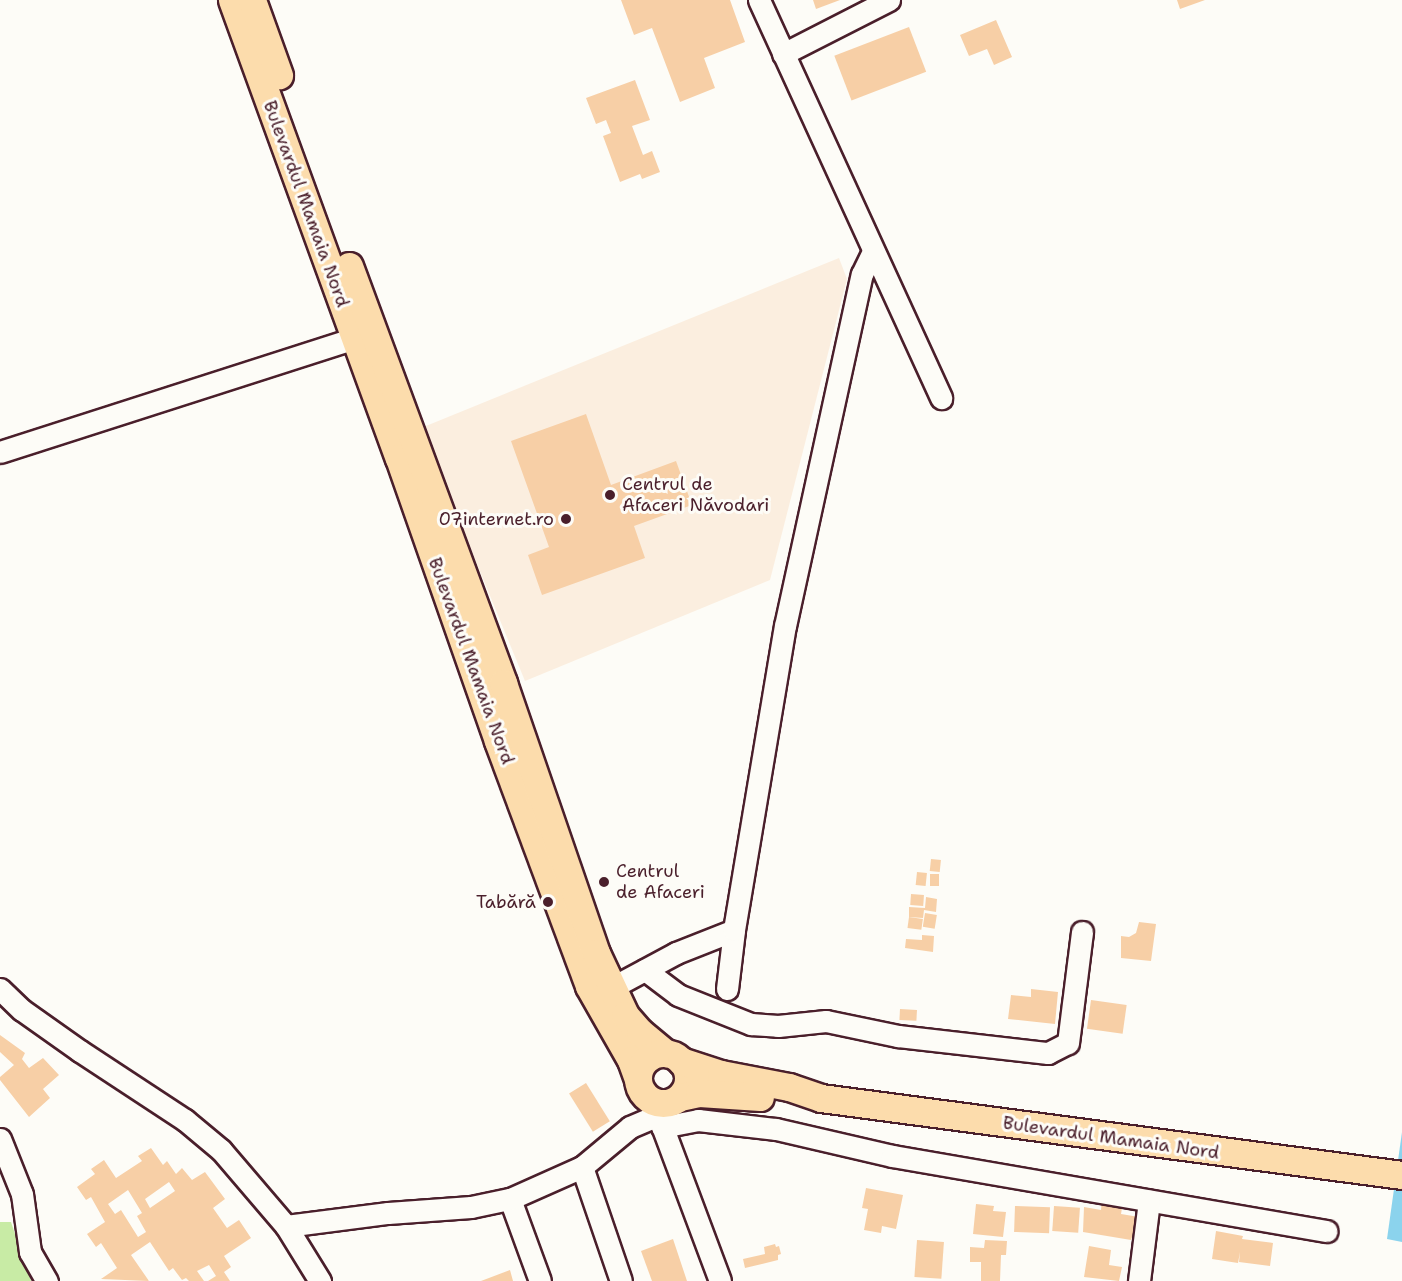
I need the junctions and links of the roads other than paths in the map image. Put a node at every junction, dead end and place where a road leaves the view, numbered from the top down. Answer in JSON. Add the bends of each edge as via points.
{"nodes":[{"id":1,"x":232,"y":0,"type":"edge"},
{"id":2,"x":252,"y":0,"type":"edge"},
{"id":3,"x":759,"y":0,"type":"edge"},
{"id":4,"x":890,"y":0,"type":"edge"},
{"id":5,"x":783,"y":54,"type":"junction"},
{"id":6,"x":873,"y":251,"type":"junction"},
{"id":7,"x":355,"y":338,"type":"junction"},
{"id":8,"x":941,"y":398,"type":"dead end"},
{"id":9,"x":0,"y":452,"type":"edge"},
{"id":10,"x":734,"y":930,"type":"junction"},
{"id":11,"x":1082,"y":932,"type":"dead end"},
{"id":12,"x":645,"y":970,"type":"junction"},
{"id":13,"x":610,"y":988,"type":"junction"},
{"id":14,"x":0,"y":989,"type":"edge"},
{"id":15,"x":726,"y":990,"type":"dead end"},
{"id":16,"x":673,"y":1057,"type":"junction"},
{"id":17,"x":638,"y":1079,"type":"junction"},
{"id":18,"x":821,"y":1098,"type":"junction"},
{"id":19,"x":664,"y":1111,"type":"junction"},
{"id":20,"x":0,"y":1139,"type":"edge"},
{"id":21,"x":582,"y":1167,"type":"junction"},
{"id":22,"x":1402,"y":1175,"type":"edge"},
{"id":23,"x":510,"y":1199,"type":"junction"},
{"id":24,"x":1149,"y":1202,"type":"junction"},
{"id":25,"x":285,"y":1226,"type":"junction"},
{"id":26,"x":1327,"y":1231,"type":"dead end"},
{"id":27,"x":47,"y":1281,"type":"edge"},
{"id":28,"x":320,"y":1281,"type":"edge"},
{"id":29,"x":540,"y":1281,"type":"edge"},
{"id":30,"x":621,"y":1281,"type":"edge"},
{"id":31,"x":720,"y":1281,"type":"edge"},
{"id":32,"x":1139,"y":1281,"type":"edge"}],
"edges":[{"from":1,"to":7,"type":"main road","name":"Bulevardul Mamaia Nord"},
{"from":2,"to":13,"type":"main road","name":"Bulevardul Mamaia Nord","via":[[503,683]]},
{"from":3,"to":5,"type":"street"},
{"from":4,"to":5,"type":"street"},
{"from":5,"to":6,"type":"street"},
{"from":6,"to":8,"type":"street"},
{"from":6,"to":10,"type":"street","via":[[862,274],[785,626]]},
{"from":7,"to":9,"type":"street"},
{"from":7,"to":17,"type":"main road","name":"Bulevardul Mamaia Nord","via":[[589,986]]},
{"from":10,"to":12,"type":"street"},
{"from":10,"to":15,"type":"street"},
{"from":11,"to":12,"type":"street","via":[[1068,1043],[1048,1053],[898,1036],[826,1021],[778,1026],[751,1024],[678,995]]},
{"from":12,"to":13,"type":"street"},
{"from":13,"to":16,"type":"main road","name":"Bulevardul Mamaia Nord","via":[[631,1023]]},
{"from":14,"to":25,"type":"street","via":[[47,1028],[159,1101],[208,1139]]},
{"from":16,"to":17,"type":"main road","via":[[649,1058],[639,1070]]},
{"from":16,"to":18,"type":"main road","name":"Bulevardul Mamaia Nord","via":[[721,1074],[789,1087]]},
{"from":16,"to":19,"type":"main road","via":[[688,1074],[688,1083]]},
{"from":17,"to":19,"type":"main road","via":[[644,1094]]},
{"from":18,"to":19,"type":"main road","name":"Bulevardul Mamaia Nord","via":[[789,1100],[699,1094]]},
{"from":18,"to":22,"type":"main road","name":"Bulevardul Mamaia Nord"},
{"from":19,"to":21,"type":"street","via":[[630,1127]]},
{"from":19,"to":24,"type":"street","via":[[698,1120],[766,1127],[892,1156]]},
{"from":19,"to":31,"type":"street"},
{"from":20,"to":27,"type":"street","via":[[22,1194],[30,1252]]},
{"from":21,"to":23,"type":"street"},
{"from":21,"to":30,"type":"street"},
{"from":23,"to":25,"type":"street","via":[[471,1207]]},
{"from":23,"to":29,"type":"street"},
{"from":24,"to":26,"type":"street"},
{"from":24,"to":32,"type":"street"},
{"from":25,"to":28,"type":"street"}]}
